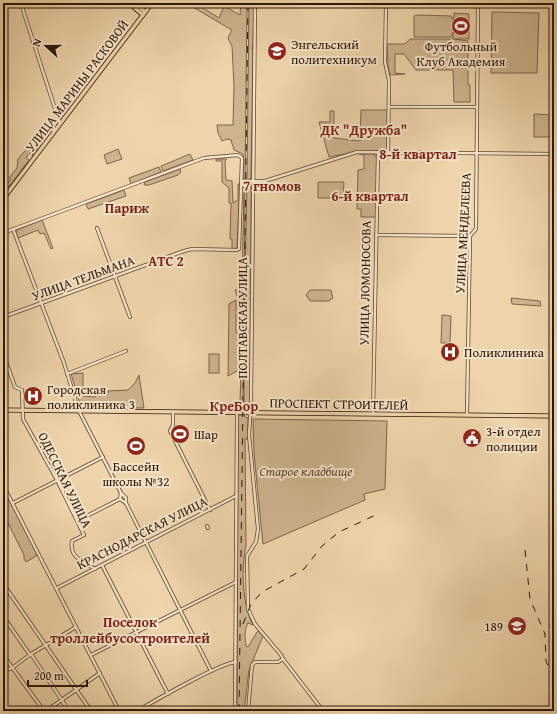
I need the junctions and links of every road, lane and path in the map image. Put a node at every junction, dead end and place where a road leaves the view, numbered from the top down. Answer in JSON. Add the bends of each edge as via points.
{"nodes":[{"id":1,"x":16,"y":3,"type":"edge"},
{"id":2,"x":129,"y":3,"type":"edge"},
{"id":3,"x":135,"y":3,"type":"edge"},
{"id":4,"x":152,"y":3,"type":"edge"},
{"id":5,"x":255,"y":3,"type":"edge"},
{"id":6,"x":365,"y":3,"type":"edge"},
{"id":7,"x":386,"y":4,"type":"junction"},
{"id":8,"x":478,"y":4,"type":"edge"},
{"id":9,"x":554,"y":5,"type":"edge"},
{"id":10,"x":3,"y":8,"type":"edge"},
{"id":11,"x":144,"y":13,"type":"junction"},
{"id":12,"x":554,"y":14,"type":"edge"},
{"id":13,"x":389,"y":107,"type":"junction"},
{"id":14,"x":476,"y":107,"type":"junction"},
{"id":15,"x":60,"y":125,"type":"junction"},
{"id":16,"x":378,"y":153,"type":"junction"},
{"id":17,"x":388,"y":153,"type":"junction"},
{"id":18,"x":476,"y":153,"type":"junction"},
{"id":19,"x":554,"y":154,"type":"edge"},
{"id":20,"x":242,"y":181,"type":"junction"},
{"id":21,"x":252,"y":181,"type":"junction"},
{"id":22,"x":3,"y":199,"type":"edge"},
{"id":23,"x":97,"y":228,"type":"dead end"},
{"id":24,"x":13,"y":230,"type":"junction"},
{"id":25,"x":3,"y":233,"type":"edge"},
{"id":26,"x":376,"y":235,"type":"junction"},
{"id":27,"x":470,"y":236,"type":"junction"},
{"id":28,"x":239,"y":249,"type":"joint"},
{"id":29,"x":114,"y":277,"type":"junction"},
{"id":30,"x":41,"y":304,"type":"junction"},
{"id":31,"x":3,"y":317,"type":"edge"},
{"id":32,"x":130,"y":317,"type":"dead end"},
{"id":33,"x":126,"y":351,"type":"dead end"},
{"id":34,"x":3,"y":353,"type":"edge"},
{"id":35,"x":67,"y":374,"type":"junction"},
{"id":36,"x":3,"y":409,"type":"edge"},
{"id":37,"x":23,"y":409,"type":"junction"},
{"id":38,"x":79,"y":410,"type":"junction"},
{"id":39,"x":237,"y":411,"type":"junction"},
{"id":40,"x":173,"y":412,"type":"junction"},
{"id":41,"x":250,"y":412,"type":"junction"},
{"id":42,"x":373,"y":413,"type":"junction"},
{"id":43,"x":467,"y":414,"type":"junction"},
{"id":44,"x":554,"y":415,"type":"edge"},
{"id":45,"x":102,"y":457,"type":"junction"},
{"id":46,"x":57,"y":480,"type":"junction"},
{"id":47,"x":3,"y":485,"type":"edge"},
{"id":48,"x":120,"y":493,"type":"junction"},
{"id":49,"x":236,"y":496,"type":"junction"},
{"id":50,"x":120,"y":499,"type":"junction"},
{"id":51,"x":13,"y":503,"type":"junction"},
{"id":52,"x":126,"y":503,"type":"junction"},
{"id":53,"x":210,"y":510,"type":"junction"},
{"id":54,"x":77,"y":521,"type":"junction"},
{"id":55,"x":146,"y":542,"type":"junction"},
{"id":56,"x":102,"y":565,"type":"junction"},
{"id":57,"x":95,"y":569,"type":"junction"},
{"id":58,"x":236,"y":582,"type":"junction"},
{"id":59,"x":4,"y":585,"type":"dead end"},
{"id":60,"x":57,"y":588,"type":"junction"},
{"id":61,"x":179,"y":609,"type":"junction"},
{"id":62,"x":3,"y":616,"type":"edge"},
{"id":63,"x":76,"y":627,"type":"junction"},
{"id":64,"x":136,"y":632,"type":"junction"},
{"id":65,"x":46,"y":646,"type":"junction"},
{"id":66,"x":31,"y":654,"type":"junction"},
{"id":67,"x":3,"y":655,"type":"edge"},
{"id":68,"x":91,"y":655,"type":"junction"},
{"id":69,"x":283,"y":660,"type":"junction"},
{"id":70,"x":236,"y":662,"type":"junction"},
{"id":71,"x":12,"y":668,"type":"junction"},
{"id":72,"x":3,"y":671,"type":"edge"},
{"id":73,"x":100,"y":672,"type":"junction"},
{"id":74,"x":211,"y":672,"type":"junction"},
{"id":75,"x":78,"y":689,"type":"junction"},
{"id":76,"x":168,"y":694,"type":"junction"},
{"id":77,"x":62,"y":700,"type":"junction"},
{"id":78,"x":45,"y":711,"type":"edge"},
{"id":79,"x":69,"y":711,"type":"edge"},
{"id":80,"x":91,"y":711,"type":"edge"},
{"id":81,"x":118,"y":711,"type":"edge"},
{"id":82,"x":136,"y":711,"type":"edge"},
{"id":83,"x":235,"y":711,"type":"edge"},
{"id":84,"x":248,"y":711,"type":"edge"},
{"id":85,"x":323,"y":711,"type":"edge"}],
"edges":[{"from":1,"to":10,"type":"street"},
{"from":1,"to":15,"type":"street","via":[[22,7]]},
{"from":2,"to":11,"type":"main road"},
{"from":3,"to":11,"type":"main road"},
{"from":4,"to":11,"type":"main road","name":"УЛИЦА МАРИНЫ РАСКОВОЙ"},
{"from":5,"to":21,"type":"street","name":"ПОЛТАВСКАЯ УЛИЦА"},
{"from":6,"to":7,"type":"street"},
{"from":7,"to":8,"type":"street"},
{"from":7,"to":13,"type":"street","via":[[385,62],[389,80]]},
{"from":8,"to":9,"type":"street"},
{"from":8,"to":14,"type":"street","name":"УЛИЦА МЕНДЕЛЕЕВА"},
{"from":9,"to":12,"type":"street"},
{"from":11,"to":15,"type":"main road","name":"УЛИЦА МАРИНЫ РАСКОВОЙ"},
{"from":13,"to":14,"type":"street"},
{"from":13,"to":17,"type":"street"},
{"from":14,"to":18,"type":"street","name":"УЛИЦА МЕНДЕЛЕЕВА"},
{"from":15,"to":22,"type":"main road","name":"УЛИЦА МАРИНЫ РАСКОВОЙ"},
{"from":16,"to":17,"type":"street"},
{"from":16,"to":21,"type":"street","via":[[357,152],[265,181]]},
{"from":16,"to":26,"type":"street","name":"УЛИЦА ЛОМОНОСОВА"},
{"from":17,"to":18,"type":"street"},
{"from":18,"to":19,"type":"street"},
{"from":18,"to":27,"type":"street","name":"УЛИЦА МЕНДЕЛЕЕВА","via":[[476,229]]},
{"from":20,"to":21,"type":"street"},
{"from":20,"to":24,"type":"street","name":"ПОЛТАВСКАЯ УЛИЦА","via":[[242,160],[238,155],[204,158]]},
{"from":20,"to":28,"type":"street","name":"ПОЛТАВСКАЯ УЛИЦА"},
{"from":21,"to":41,"type":"street","name":"ПОЛТАВСКАЯ УЛИЦА"},
{"from":23,"to":29,"type":"street"},
{"from":24,"to":25,"type":"street"},
{"from":24,"to":30,"type":"street"},
{"from":26,"to":27,"type":"street"},
{"from":26,"to":42,"type":"street","name":"УЛИЦА ЛОМОНОСОВА"},
{"from":27,"to":43,"type":"street","name":"УЛИЦА МЕНДЕЛЕЕВА"},
{"from":28,"to":29,"type":"street","name":"УЛИЦА ТЕЛЬМАНА","via":[[192,249]]},
{"from":29,"to":30,"type":"street","name":"УЛИЦА ТЕЛЬМАНА"},
{"from":29,"to":32,"type":"street"},
{"from":30,"to":31,"type":"street","name":"УЛИЦА ТЕЛЬМАНА"},
{"from":30,"to":35,"type":"street"},
{"from":33,"to":35,"type":"street"},
{"from":34,"to":37,"type":"street","name":"ОДЕССКАЯ УЛИЦА","via":[[15,387],[22,390]]},
{"from":35,"to":38,"type":"street"},
{"from":36,"to":37,"type":"main road","name":"ПРОСПЕКТ СТРОИТЕЛЕЙ"},
{"from":37,"to":38,"type":"main road","name":"ПРОСПЕКТ СТРОИТЕЛЕЙ"},
{"from":37,"to":46,"type":"street","name":"ОДЕССКАЯ УЛИЦА","via":[[23,418]]},
{"from":38,"to":39,"type":"main road","name":"ПРОСПЕКТ СТРОИТЕЛЕЙ"},
{"from":38,"to":40,"type":"main road","name":"ПРОСПЕКТ СТРОИТЕЛЕЙ"},
{"from":38,"to":45,"type":"street"},
{"from":39,"to":40,"type":"main road","name":"ПРОСПЕКТ СТРОИТЕЛЕЙ"},
{"from":39,"to":41,"type":"main road","name":"ПРОСПЕКТ СТРОИТЕЛЕЙ"},
{"from":39,"to":49,"type":"street"},
{"from":40,"to":53,"type":"street","via":[[173,426],[170,431]]},
{"from":41,"to":42,"type":"main road","name":"ПРОСПЕКТ СТРОИТЕЛЕЙ"},
{"from":41,"to":69,"type":"street","name":"ПОЛТАВСКАЯ УЛИЦА","via":[[249,435],[258,529],[256,542],[247,556],[248,605],[255,624]]},
{"from":42,"to":43,"type":"main road","name":"ПРОСПЕКТ СТРОИТЕЛЕЙ"},
{"from":43,"to":44,"type":"main road","name":"ПРОСПЕКТ СТРОИТЕЛЕЙ"},
{"from":45,"to":46,"type":"street"},
{"from":45,"to":48,"type":"street"},
{"from":46,"to":51,"type":"street"},
{"from":46,"to":54,"type":"street","name":"ОДЕССКАЯ УЛИЦА"},
{"from":47,"to":51,"type":"street"},
{"from":48,"to":50,"type":"street"},
{"from":48,"to":52,"type":"street","via":[[126,498]]},
{"from":49,"to":53,"type":"street","name":"КРАСНОДАРСКАЯ УЛИЦА"},
{"from":49,"to":58,"type":"street"},
{"from":50,"to":52,"type":"street"},
{"from":50,"to":54,"type":"street"},
{"from":51,"to":60,"type":"street"},
{"from":52,"to":55,"type":"street"},
{"from":53,"to":55,"type":"street","name":"КРАСНОДАРСКАЯ УЛИЦА"},
{"from":54,"to":57,"type":"street","name":"ОДЕССКАЯ УЛИЦА","via":[[84,535],[72,541],[71,548],[75,557]]},
{"from":55,"to":56,"type":"street","name":"КРАСНОДАРСКАЯ УЛИЦА"},
{"from":55,"to":61,"type":"street"},
{"from":56,"to":57,"type":"street","name":"КРАСНОДАРСКАЯ УЛИЦА"},
{"from":56,"to":64,"type":"street"},
{"from":57,"to":60,"type":"street","name":"КРАСНОДАРСКАЯ УЛИЦА"},
{"from":58,"to":61,"type":"street"},
{"from":58,"to":70,"type":"street"},
{"from":59,"to":65,"type":"street"},
{"from":60,"to":63,"type":"street"},
{"from":61,"to":64,"type":"street"},
{"from":61,"to":74,"type":"street"},
{"from":62,"to":66,"type":"street"},
{"from":63,"to":65,"type":"street"},
{"from":63,"to":68,"type":"street"},
{"from":64,"to":68,"type":"street"},
{"from":64,"to":76,"type":"street"},
{"from":65,"to":66,"type":"street"},
{"from":65,"to":75,"type":"street"},
{"from":66,"to":71,"type":"street"},
{"from":66,"to":77,"type":"street"},
{"from":67,"to":71,"type":"street"},
{"from":68,"to":73,"type":"street"},
{"from":69,"to":84,"type":"street","via":[[255,662],[252,665]]},
{"from":69,"to":85,"type":"street","name":"ПОЛТАВСКАЯ УЛИЦА"},
{"from":70,"to":74,"type":"street","via":[[229,662]]},
{"from":70,"to":83,"type":"street"},
{"from":71,"to":72,"type":"street"},
{"from":71,"to":78,"type":"street"},
{"from":73,"to":75,"type":"street"},
{"from":73,"to":81,"type":"street"},
{"from":74,"to":76,"type":"street"},
{"from":75,"to":77,"type":"street"},
{"from":75,"to":80,"type":"street"},
{"from":76,"to":82,"type":"street"},
{"from":77,"to":78,"type":"street"},
{"from":77,"to":79,"type":"street"}]}
